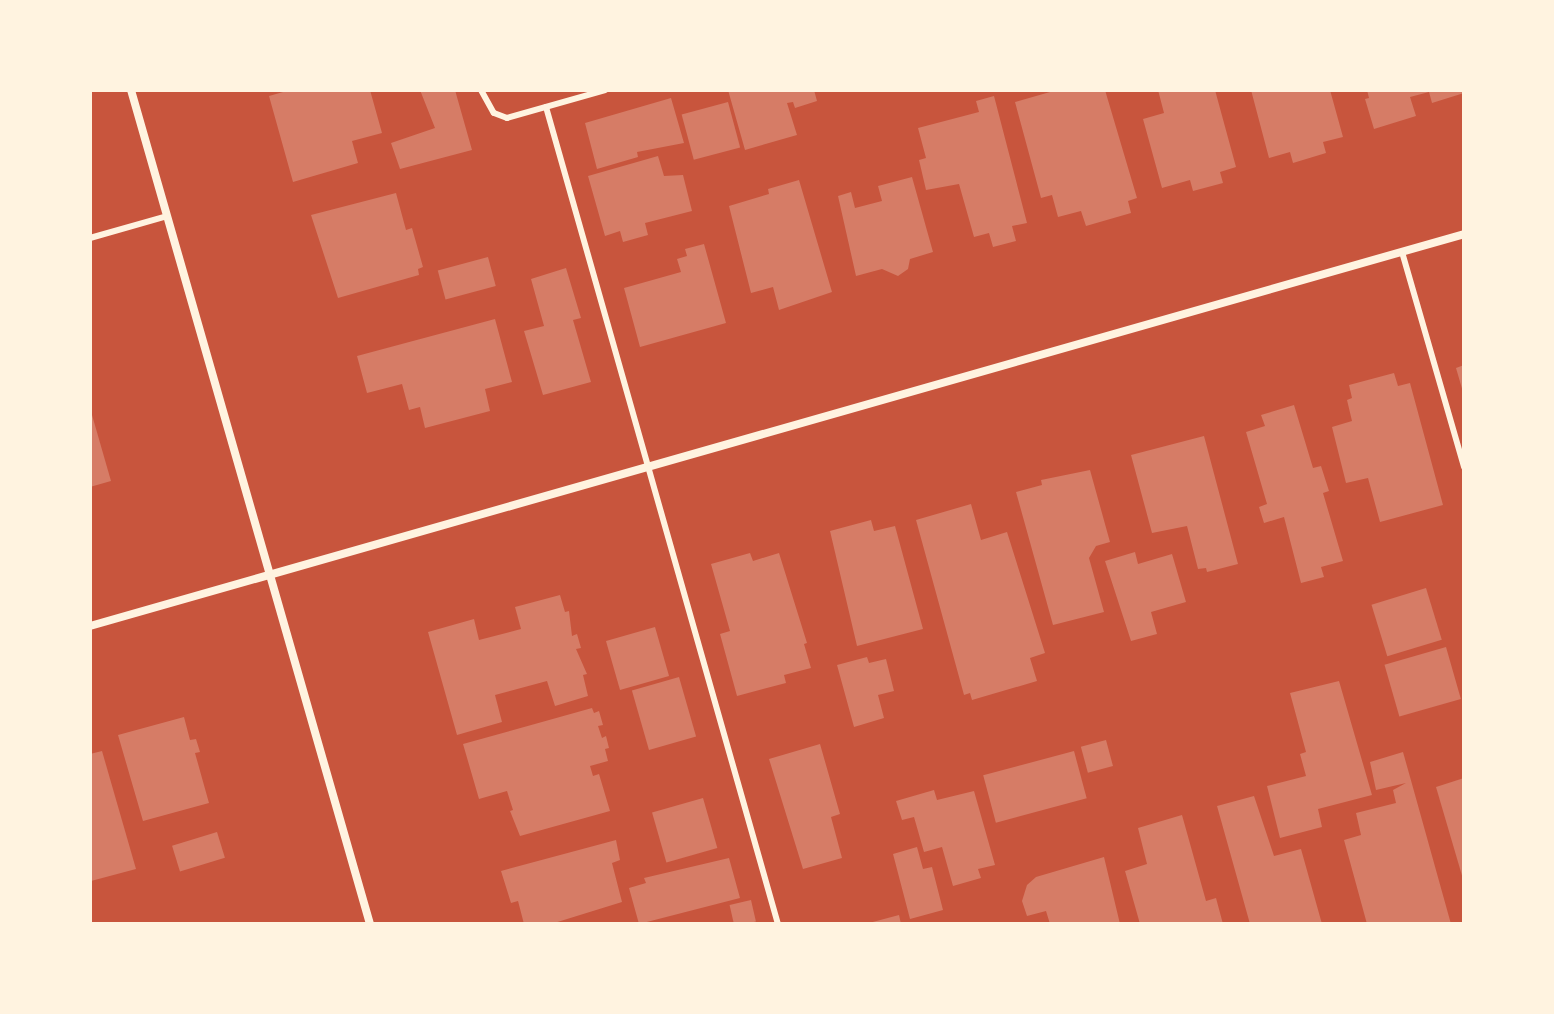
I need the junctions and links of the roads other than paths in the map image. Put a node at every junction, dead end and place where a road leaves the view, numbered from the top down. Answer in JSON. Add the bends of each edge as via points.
{"nodes":[{"id":1,"x":131,"y":90,"type":"edge"},
{"id":2,"x":481,"y":90,"type":"edge"},
{"id":3,"x":605,"y":90,"type":"edge"},
{"id":4,"x":546,"y":107,"type":"junction"},
{"id":5,"x":167,"y":216,"type":"junction"},
{"id":6,"x":1464,"y":234,"type":"edge"},
{"id":7,"x":90,"y":238,"type":"edge"},
{"id":8,"x":1402,"y":252,"type":"junction"},
{"id":9,"x":1464,"y":467,"type":"edge"},
{"id":10,"x":650,"y":468,"type":"junction"},
{"id":11,"x":271,"y":576,"type":"junction"},
{"id":12,"x":90,"y":626,"type":"edge"},
{"id":13,"x":370,"y":924,"type":"edge"},
{"id":14,"x":778,"y":924,"type":"edge"}],
"edges":[{"from":1,"to":5,"type":"street"},
{"from":2,"to":4,"type":"lane","via":[[494,113],[507,118]]},
{"from":3,"to":4,"type":"lane"},
{"from":4,"to":10,"type":"lane"},
{"from":5,"to":7,"type":"lane"},
{"from":5,"to":11,"type":"street"},
{"from":6,"to":8,"type":"street"},
{"from":8,"to":9,"type":"lane"},
{"from":8,"to":10,"type":"street"},
{"from":10,"to":11,"type":"street"},
{"from":10,"to":14,"type":"lane"},
{"from":11,"to":12,"type":"street"},
{"from":11,"to":13,"type":"street"}]}
